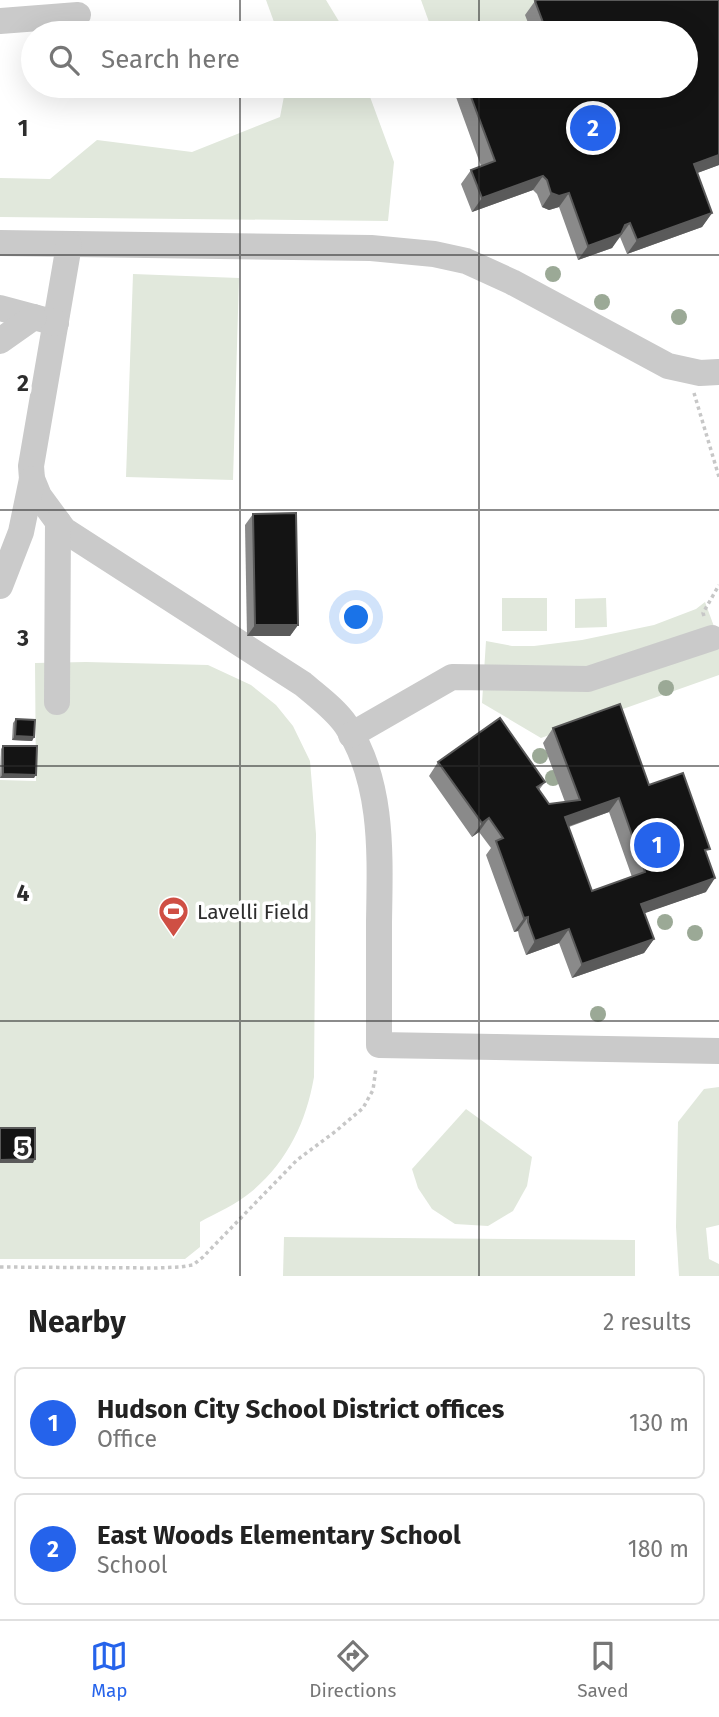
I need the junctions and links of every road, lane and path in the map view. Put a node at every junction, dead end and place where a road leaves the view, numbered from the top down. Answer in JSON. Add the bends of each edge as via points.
{"nodes":[{"id":1,"x":78,"y":15,"type":"dead end"},
{"id":2,"x":0,"y":21,"type":"edge"},
{"id":3,"x":0,"y":243,"type":"edge"},
{"id":4,"x":69,"y":245,"type":"junction"},
{"id":5,"x":0,"y":308,"type":"edge"},
{"id":6,"x":45,"y":320,"type":"junction"},
{"id":7,"x":0,"y":341,"type":"edge"},
{"id":8,"x":719,"y":372,"type":"edge"},
{"id":9,"x":693,"y":391,"type":"dead end"},
{"id":10,"x":719,"y":477,"type":"edge"},
{"id":11,"x":32,"y":479,"type":"junction"},
{"id":12,"x":58,"y":522,"type":"junction"},
{"id":13,"x":0,"y":586,"type":"edge"},
{"id":14,"x":712,"y":638,"type":"dead end"},
{"id":15,"x":57,"y":702,"type":"dead end"},
{"id":16,"x":351,"y":734,"type":"junction"},
{"id":17,"x":379,"y":1045,"type":"junction"},
{"id":18,"x":719,"y":1051,"type":"edge"},
{"id":19,"x":0,"y":1268,"type":"edge"}],
"edges":[{"from":1,"to":2,"type":"street"},
{"from":3,"to":4,"type":"street"},
{"from":4,"to":6,"type":"street"},
{"from":4,"to":8,"type":"street","via":[[371,248],[434,254],[466,261],[512,282],[668,366]]},
{"from":5,"to":6,"type":"street"},
{"from":6,"to":7,"type":"street"},
{"from":6,"to":11,"type":"street"},
{"from":9,"to":10,"type":"path"},
{"from":11,"to":12,"type":"street"},
{"from":11,"to":13,"type":"street","via":[[21,532]]},
{"from":12,"to":15,"type":"street"},
{"from":12,"to":16,"type":"street","via":[[303,684]]},
{"from":14,"to":16,"type":"street","via":[[588,679],[452,677]]},
{"from":16,"to":17,"type":"street","via":[[372,788],[379,829]]},
{"from":17,"to":18,"type":"street"},
{"from":17,"to":19,"type":"path","via":[[373,1090],[362,1108],[297,1160],[193,1265]]}]}
